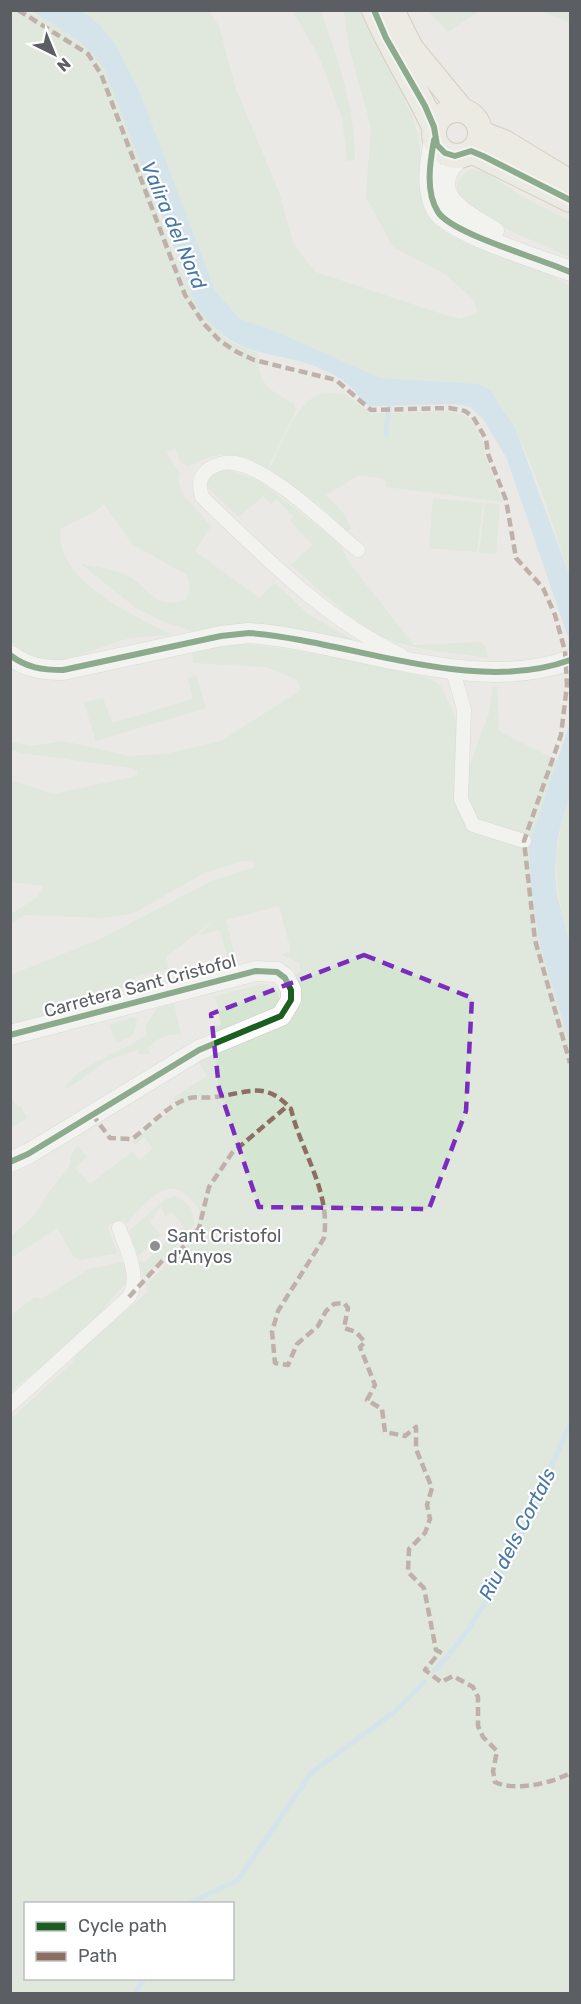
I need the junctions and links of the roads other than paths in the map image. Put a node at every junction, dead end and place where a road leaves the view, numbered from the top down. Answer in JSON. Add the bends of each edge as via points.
{"nodes":[{"id":1,"x":374,"y":10,"type":"edge"},
{"id":2,"x":392,"y":10,"type":"edge"},
{"id":3,"x":455,"y":101,"type":"junction"},
{"id":4,"x":434,"y":134,"type":"junction"},
{"id":5,"x":504,"y":142,"type":"junction"},
{"id":6,"x":471,"y":147,"type":"junction"},
{"id":7,"x":570,"y":182,"type":"edge"},
{"id":8,"x":570,"y":200,"type":"edge"},
{"id":9,"x":570,"y":271,"type":"edge"},
{"id":10,"x":358,"y":550,"type":"dead end"},
{"id":11,"x":10,"y":655,"type":"edge"},
{"id":12,"x":570,"y":660,"type":"edge"},
{"id":13,"x":414,"y":661,"type":"junction"},
{"id":14,"x":458,"y":668,"type":"junction"},
{"id":15,"x":524,"y":841,"type":"dead end"},
{"id":16,"x":10,"y":1035,"type":"edge"},
{"id":17,"x":10,"y":1162,"type":"edge"},
{"id":18,"x":119,"y":1228,"type":"dead end"},
{"id":19,"x":10,"y":1405,"type":"edge"}],
"edges":[{"from":1,"to":4,"type":"highway"},
{"from":2,"to":3,"type":"highway","via":[[411,48]]},
{"from":3,"to":4,"type":"highway","via":[[454,110],[441,115]]},
{"from":3,"to":5,"type":"highway","via":[[470,105]]},
{"from":3,"to":6,"type":"highway","via":[[475,118]]},
{"from":4,"to":6,"type":"highway","via":[[445,153]]},
{"from":4,"to":9,"type":"main road","via":[[431,191],[443,218],[463,230]]},
{"from":5,"to":6,"type":"highway"},
{"from":5,"to":7,"type":"highway"},
{"from":6,"to":8,"type":"highway"},
{"from":6,"to":9,"type":"main road","via":[[449,169],[447,195],[456,209]]},
{"from":10,"to":13,"type":"street","via":[[264,476],[236,463],[221,463],[200,479],[202,497],[315,603],[373,642]]},
{"from":11,"to":13,"type":"main road","via":[[41,670],[63,670],[249,633]]},
{"from":12,"to":14,"type":"main road","via":[[509,672]]},
{"from":13,"to":14,"type":"main road"},
{"from":14,"to":15,"type":"street","via":[[464,709],[461,799],[473,825]]},
{"from":16,"to":17,"type":"main road","name":"Carretera Sant Cristofol","via":[[256,971],[277,972],[291,990],[291,1000],[281,1016],[199,1050]]},
{"from":18,"to":19,"type":"street","via":[[134,1270],[135,1282],[129,1297]]}]}
